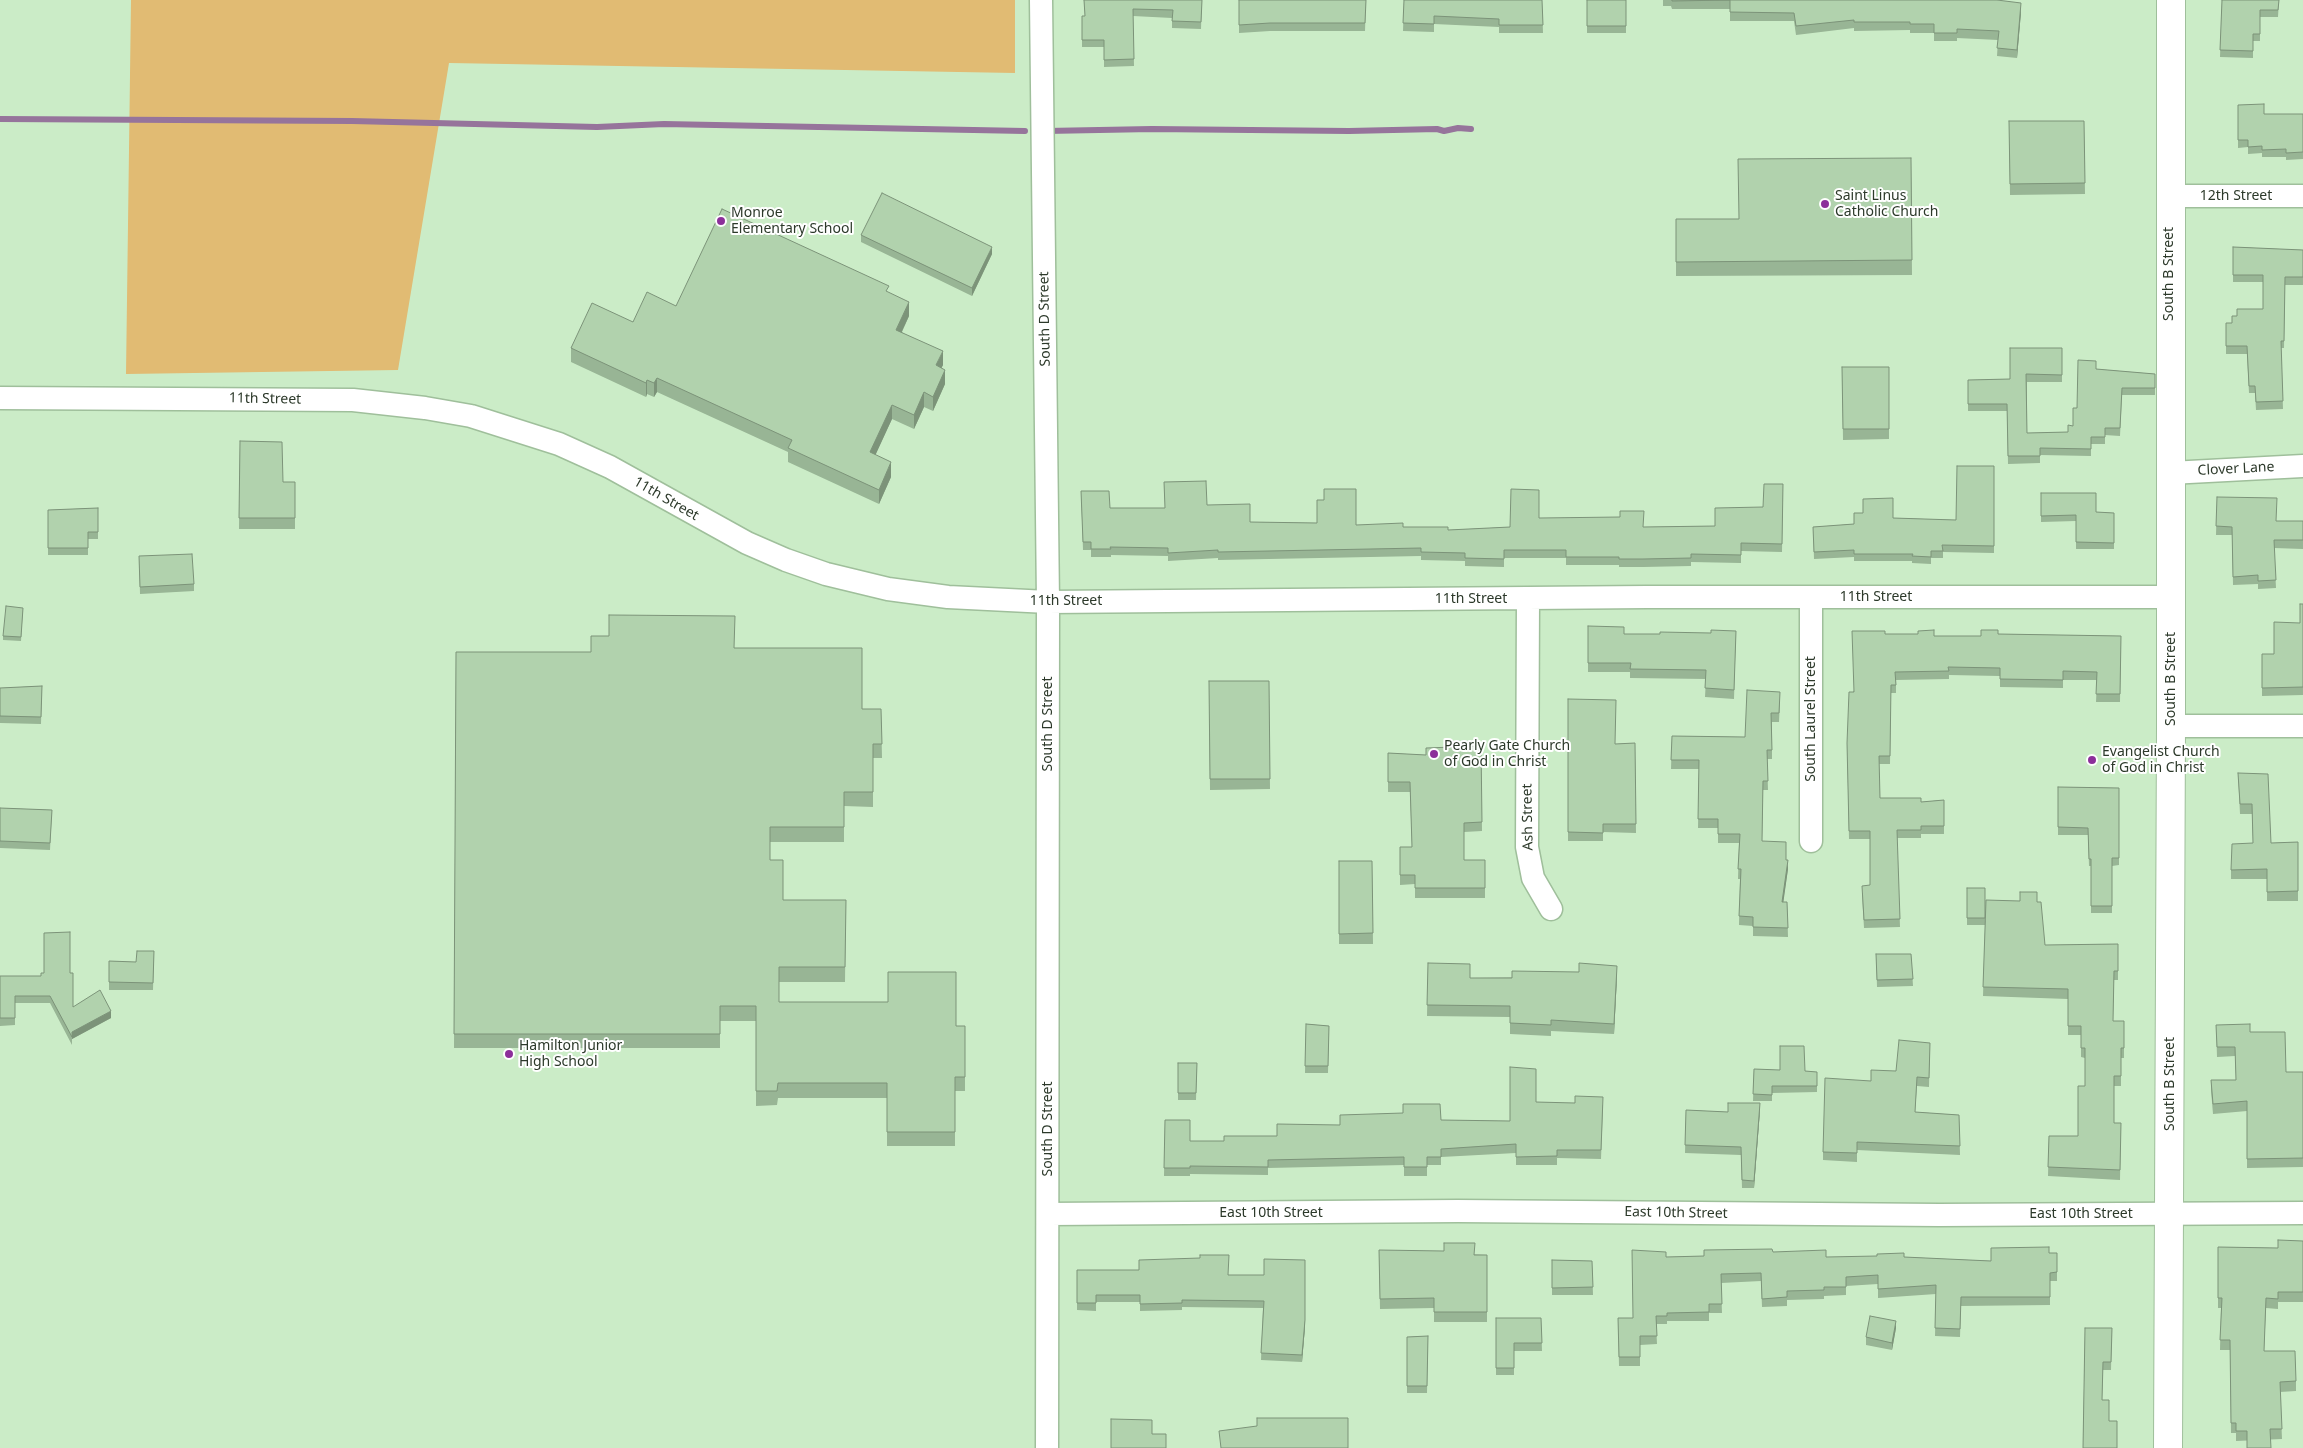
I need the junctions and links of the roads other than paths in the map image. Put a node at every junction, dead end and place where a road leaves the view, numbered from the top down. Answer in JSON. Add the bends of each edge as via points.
{"nodes":[{"id":1,"x":1041,"y":0,"type":"edge"},
{"id":2,"x":2170,"y":0,"type":"edge"},
{"id":3,"x":2169,"y":196,"type":"junction"},
{"id":4,"x":2303,"y":196,"type":"edge"},
{"id":5,"x":0,"y":398,"type":"edge"},
{"id":6,"x":2303,"y":466,"type":"edge"},
{"id":7,"x":2170,"y":473,"type":"junction"},
{"id":8,"x":1811,"y":597,"type":"junction"},
{"id":9,"x":2170,"y":597,"type":"junction"},
{"id":10,"x":1528,"y":599,"type":"junction"},
{"id":11,"x":1048,"y":602,"type":"junction"},
{"id":12,"x":2171,"y":726,"type":"junction"},
{"id":13,"x":2303,"y":726,"type":"edge"},
{"id":14,"x":1811,"y":841,"type":"dead end"},
{"id":15,"x":1551,"y":909,"type":"dead end"},
{"id":16,"x":2170,"y":1213,"type":"junction"},
{"id":17,"x":2303,"y":1213,"type":"edge"},
{"id":18,"x":1049,"y":1214,"type":"junction"},
{"id":19,"x":1047,"y":1448,"type":"edge"},
{"id":20,"x":2168,"y":1448,"type":"edge"}],
"edges":[{"from":1,"to":11,"type":"street","name":"South D Street"},
{"from":2,"to":3,"type":"street","name":"South B Street"},
{"from":3,"to":4,"type":"street","name":"12th Street"},
{"from":3,"to":7,"type":"street","name":"South B Street"},
{"from":5,"to":11,"type":"street","name":"11th Street","via":[[353,400],[471,416],[559,444],[610,467],[747,543],[826,574],[888,589],[948,597]]},
{"from":6,"to":7,"type":"street","name":"Clover Lane"},
{"from":7,"to":9,"type":"street","name":"South B Street"},
{"from":8,"to":9,"type":"street","name":"11th Street"},
{"from":8,"to":10,"type":"street","name":"11th Street"},
{"from":8,"to":14,"type":"street","name":"South Laurel Street"},
{"from":9,"to":12,"type":"street","name":"South B Street"},
{"from":10,"to":11,"type":"street","name":"11th Street"},
{"from":10,"to":15,"type":"street","name":"Ash Street","via":[[1527,847],[1532,878]]},
{"from":11,"to":18,"type":"street","name":"South D Street"},
{"from":12,"to":13,"type":"street"},
{"from":12,"to":16,"type":"street","name":"South B Street"},
{"from":16,"to":17,"type":"street","name":"East 10th Street"},
{"from":16,"to":18,"type":"street","name":"East 10th Street","via":[[1929,1215],[1458,1211]]},
{"from":16,"to":20,"type":"street","name":"South B Street"},
{"from":18,"to":19,"type":"street","name":"South D Street"}]}
